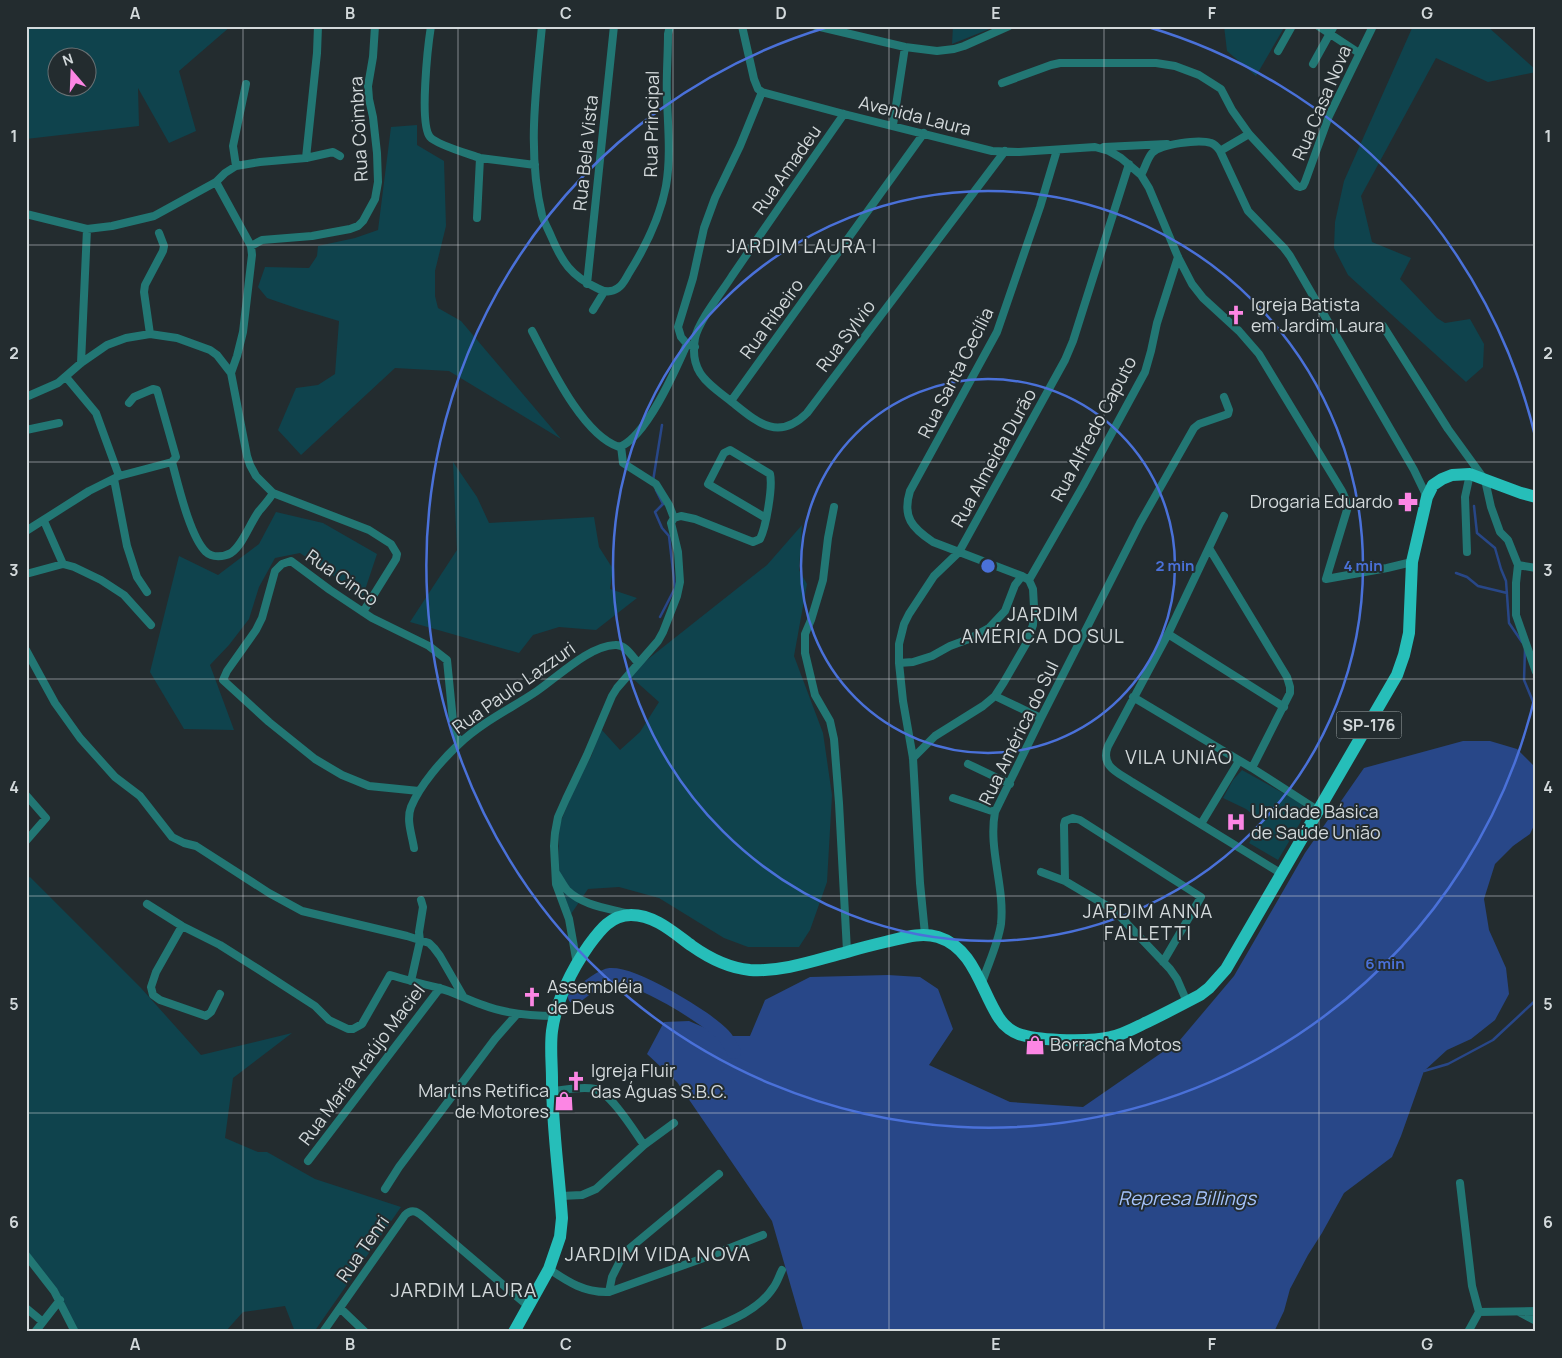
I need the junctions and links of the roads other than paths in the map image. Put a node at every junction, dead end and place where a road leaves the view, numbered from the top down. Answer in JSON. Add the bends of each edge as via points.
{"nodes":[{"id":1,"x":318,"y":26,"type":"edge"},
{"id":2,"x":375,"y":26,"type":"edge"},
{"id":3,"x":431,"y":26,"type":"edge"},
{"id":4,"x":542,"y":26,"type":"edge"},
{"id":5,"x":614,"y":26,"type":"edge"},
{"id":6,"x":670,"y":26,"type":"edge"},
{"id":7,"x":742,"y":26,"type":"edge"},
{"id":8,"x":816,"y":26,"type":"edge"},
{"id":9,"x":1009,"y":26,"type":"edge"},
{"id":10,"x":1292,"y":26,"type":"edge"},
{"id":11,"x":1318,"y":26,"type":"edge"},
{"id":12,"x":1373,"y":26,"type":"edge"},
{"id":13,"x":837,"y":29,"type":"edge"},
{"id":14,"x":1332,"y":30,"type":"edge"},
{"id":15,"x":905,"y":47,"type":"junction"},
{"id":16,"x":1278,"y":51,"type":"dead end"},
{"id":17,"x":1359,"y":53,"type":"junction"},
{"id":18,"x":1313,"y":64,"type":"dead end"},
{"id":19,"x":1002,"y":83,"type":"dead end"},
{"id":20,"x":246,"y":84,"type":"dead end"},
{"id":21,"x":762,"y":92,"type":"junction"},
{"id":22,"x":844,"y":114,"type":"junction"},
{"id":23,"x":893,"y":125,"type":"junction"},
{"id":24,"x":924,"y":133,"type":"junction"},
{"id":25,"x":1248,"y":134,"type":"junction"},
{"id":26,"x":1177,"y":144,"type":"junction"},
{"id":27,"x":1095,"y":147,"type":"junction"},
{"id":28,"x":1218,"y":148,"type":"junction"},
{"id":29,"x":1057,"y":150,"type":"junction"},
{"id":30,"x":1005,"y":151,"type":"junction"},
{"id":31,"x":340,"y":156,"type":"dead end"},
{"id":32,"x":306,"y":158,"type":"junction"},
{"id":33,"x":480,"y":158,"type":"junction"},
{"id":34,"x":1129,"y":164,"type":"junction"},
{"id":35,"x":535,"y":165,"type":"junction"},
{"id":36,"x":236,"y":166,"type":"junction"},
{"id":37,"x":1142,"y":175,"type":"junction"},
{"id":38,"x":216,"y":182,"type":"junction"},
{"id":39,"x":26,"y":214,"type":"edge"},
{"id":40,"x":477,"y":218,"type":"dead end"},
{"id":41,"x":88,"y":229,"type":"junction"},
{"id":42,"x":158,"y":233,"type":"dead end"},
{"id":43,"x":251,"y":246,"type":"junction"},
{"id":44,"x":1178,"y":257,"type":"junction"},
{"id":45,"x":587,"y":284,"type":"junction"},
{"id":46,"x":604,"y":292,"type":"junction"},
{"id":47,"x":593,"y":310,"type":"dead end"},
{"id":48,"x":1383,"y":326,"type":"dead end"},
{"id":49,"x":532,"y":331,"type":"dead end"},
{"id":50,"x":150,"y":334,"type":"junction"},
{"id":51,"x":691,"y":345,"type":"junction"},
{"id":52,"x":81,"y":363,"type":"junction"},
{"id":53,"x":231,"y":373,"type":"junction"},
{"id":54,"x":66,"y":376,"type":"junction"},
{"id":55,"x":26,"y":397,"type":"edge"},
{"id":56,"x":1224,"y":397,"type":"dead end"},
{"id":57,"x":732,"y":401,"type":"junction"},
{"id":58,"x":129,"y":404,"type":"dead end"},
{"id":59,"x":59,"y":423,"type":"dead end"},
{"id":60,"x":26,"y":430,"type":"edge"},
{"id":61,"x":620,"y":446,"type":"junction"},
{"id":62,"x":172,"y":462,"type":"junction"},
{"id":63,"x":1470,"y":474,"type":"junction"},
{"id":64,"x":117,"y":478,"type":"junction"},
{"id":65,"x":1486,"y":480,"type":"junction"},
{"id":66,"x":273,"y":493,"type":"junction"},
{"id":67,"x":1427,"y":497,"type":"junction"},
{"id":68,"x":1536,"y":497,"type":"edge"},
{"id":69,"x":834,"y":507,"type":"dead end"},
{"id":70,"x":1224,"y":516,"type":"dead end"},
{"id":71,"x":674,"y":518,"type":"junction"},
{"id":72,"x":766,"y":518,"type":"junction"},
{"id":73,"x":44,"y":521,"type":"junction"},
{"id":74,"x":26,"y":531,"type":"edge"},
{"id":75,"x":1209,"y":548,"type":"junction"},
{"id":76,"x":959,"y":552,"type":"junction"},
{"id":77,"x":1467,"y":552,"type":"dead end"},
{"id":78,"x":1412,"y":562,"type":"junction"},
{"id":79,"x":62,"y":564,"type":"junction"},
{"id":80,"x":1518,"y":565,"type":"junction"},
{"id":81,"x":1536,"y":568,"type":"edge"},
{"id":82,"x":26,"y":574,"type":"edge"},
{"id":83,"x":1025,"y":578,"type":"junction"},
{"id":84,"x":147,"y":592,"type":"dead end"},
{"id":85,"x":363,"y":612,"type":"junction"},
{"id":86,"x":151,"y":625,"type":"dead end"},
{"id":87,"x":1168,"y":634,"type":"junction"},
{"id":88,"x":26,"y":650,"type":"edge"},
{"id":89,"x":638,"y":663,"type":"junction"},
{"id":90,"x":899,"y":663,"type":"junction"},
{"id":91,"x":1536,"y":672,"type":"edge"},
{"id":92,"x":996,"y":696,"type":"junction"},
{"id":93,"x":1133,"y":697,"type":"junction"},
{"id":94,"x":1284,"y":706,"type":"junction"},
{"id":95,"x":1041,"y":718,"type":"junction"},
{"id":96,"x":459,"y":743,"type":"junction"},
{"id":97,"x":913,"y":758,"type":"junction"},
{"id":98,"x":1239,"y":761,"type":"junction"},
{"id":99,"x":968,"y":764,"type":"dead end"},
{"id":100,"x":1252,"y":768,"type":"junction"},
{"id":101,"x":1010,"y":784,"type":"junction"},
{"id":102,"x":419,"y":791,"type":"junction"},
{"id":103,"x":26,"y":795,"type":"edge"},
{"id":104,"x":953,"y":798,"type":"dead end"},
{"id":105,"x":1319,"y":811,"type":"junction"},
{"id":106,"x":996,"y":812,"type":"junction"},
{"id":107,"x":1201,"y":824,"type":"junction"},
{"id":108,"x":26,"y":841,"type":"edge"},
{"id":109,"x":414,"y":848,"type":"dead end"},
{"id":110,"x":555,"y":872,"type":"junction"},
{"id":111,"x":1041,"y":872,"type":"dead end"},
{"id":112,"x":1282,"y":874,"type":"junction"},
{"id":113,"x":1065,"y":881,"type":"junction"},
{"id":114,"x":421,"y":900,"type":"dead end"},
{"id":115,"x":147,"y":904,"type":"dead end"},
{"id":116,"x":633,"y":915,"type":"junction"},
{"id":117,"x":182,"y":926,"type":"junction"},
{"id":118,"x":925,"y":934,"type":"junction"},
{"id":119,"x":420,"y":941,"type":"junction"},
{"id":120,"x":847,"y":951,"type":"junction"},
{"id":121,"x":1163,"y":962,"type":"junction"},
{"id":122,"x":577,"y":964,"type":"junction"},
{"id":123,"x":411,"y":981,"type":"junction"},
{"id":124,"x":982,"y":983,"type":"junction"},
{"id":125,"x":440,"y":988,"type":"junction"},
{"id":126,"x":220,"y":994,"type":"dead end"},
{"id":127,"x":463,"y":996,"type":"junction"},
{"id":128,"x":1187,"y":1002,"type":"junction"},
{"id":129,"x":517,"y":1014,"type":"junction"},
{"id":130,"x":556,"y":1016,"type":"junction"},
{"id":131,"x":552,"y":1091,"type":"junction"},
{"id":132,"x":674,"y":1123,"type":"dead end"},
{"id":133,"x":644,"y":1145,"type":"junction"},
{"id":134,"x":308,"y":1161,"type":"dead end"},
{"id":135,"x":719,"y":1174,"type":"dead end"},
{"id":136,"x":1460,"y":1182,"type":"dead end"},
{"id":137,"x":385,"y":1188,"type":"dead end"},
{"id":138,"x":561,"y":1196,"type":"junction"},
{"id":139,"x":763,"y":1235,"type":"dead end"},
{"id":140,"x":26,"y":1255,"type":"edge"},
{"id":141,"x":549,"y":1269,"type":"junction"},
{"id":142,"x":782,"y":1270,"type":"dead end"},
{"id":143,"x":609,"y":1292,"type":"junction"},
{"id":144,"x":60,"y":1300,"type":"junction"},
{"id":145,"x":528,"y":1306,"type":"junction"},
{"id":146,"x":26,"y":1308,"type":"edge"},
{"id":147,"x":340,"y":1308,"type":"junction"},
{"id":148,"x":1536,"y":1311,"type":"edge"},
{"id":149,"x":1479,"y":1312,"type":"junction"},
{"id":150,"x":1517,"y":1312,"type":"junction"},
{"id":151,"x":1536,"y":1321,"type":"edge"},
{"id":152,"x":43,"y":1322,"type":"junction"},
{"id":153,"x":36,"y":1332,"type":"edge"},
{"id":154,"x":75,"y":1332,"type":"edge"},
{"id":155,"x":323,"y":1332,"type":"edge"},
{"id":156,"x":365,"y":1332,"type":"edge"},
{"id":157,"x":514,"y":1332,"type":"edge"},
{"id":158,"x":703,"y":1332,"type":"edge"},
{"id":159,"x":1468,"y":1332,"type":"edge"}],
"edges":[{"from":1,"to":32,"type":"street"},
{"from":2,"to":43,"type":"street","name":"Rua Coimbra","via":[[368,99],[373,117],[378,182],[375,199],[364,221],[358,226],[312,236],[262,240]]},
{"from":3,"to":33,"type":"street","via":[[425,107],[427,131],[430,137],[442,144]]},
{"from":4,"to":35,"type":"street"},
{"from":5,"to":45,"type":"street","name":"Rua Bela Vista"},
{"from":6,"to":46,"type":"street","name":"Rua Principal","via":[[668,160],[663,200],[650,234],[622,285]]},
{"from":7,"to":21,"type":"street","via":[[754,79]]},
{"from":8,"to":13,"type":"street"},
{"from":9,"to":15,"type":"street","via":[[954,49],[937,51]]},
{"from":10,"to":16,"type":"street"},
{"from":11,"to":14,"type":"street"},
{"from":12,"to":17,"type":"street","name":"Rua Casa Nova"},
{"from":13,"to":15,"type":"street"},
{"from":14,"to":17,"type":"street"},
{"from":14,"to":18,"type":"street"},
{"from":15,"to":23,"type":"street"},
{"from":17,"to":25,"type":"street","name":"Rua Casa Nova","via":[[1329,116],[1302,187],[1297,186]]},
{"from":19,"to":25,"type":"street","via":[[1060,63],[1156,63],[1175,66],[1199,75],[1221,89]]},
{"from":20,"to":36,"type":"street","via":[[233,146]]},
{"from":21,"to":22,"type":"street","name":"Avenida Laura"},
{"from":21,"to":51,"type":"street","name":"Rua Sylvio","via":[[704,228],[678,328],[681,337]]},
{"from":22,"to":23,"type":"street","name":"Avenida Laura"},
{"from":22,"to":51,"type":"street","name":"Rua Amadeu","via":[[703,320]]},
{"from":23,"to":24,"type":"street","name":"Avenida Laura"},
{"from":24,"to":30,"type":"street","name":"Avenida Laura"},
{"from":24,"to":57,"type":"street","name":"Rua Ribeiro"},
{"from":25,"to":28,"type":"street"},
{"from":26,"to":27,"type":"street"},
{"from":26,"to":28,"type":"street","via":[[1204,142]]},
{"from":26,"to":37,"type":"street","via":[[1156,150]]},
{"from":27,"to":29,"type":"street","name":"Avenida Laura"},
{"from":27,"to":34,"type":"street","name":"Avenida Laura","via":[[1109,151]]},
{"from":28,"to":67,"type":"street","via":[[1248,211],[1290,256]]},
{"from":29,"to":30,"type":"street","name":"Avenida Laura"},
{"from":29,"to":76,"type":"street","name":"Rua Santa Cecília","via":[[999,329],[908,499],[908,514],[917,530],[933,542]]},
{"from":30,"to":57,"type":"street","name":"Rua Sylvio","via":[[801,419],[781,426],[768,426]]},
{"from":31,"to":32,"type":"street","via":[[333,152]]},
{"from":32,"to":36,"type":"street"},
{"from":33,"to":35,"type":"street"},
{"from":33,"to":40,"type":"street"},
{"from":34,"to":37,"type":"street","name":"Avenida Laura"},
{"from":34,"to":76,"type":"street","name":"Rua Almeida Durão","via":[[1065,360]]},
{"from":35,"to":45,"type":"street","via":[[543,217],[562,260]]},
{"from":36,"to":38,"type":"street"},
{"from":37,"to":44,"type":"street"},
{"from":38,"to":41,"type":"street","via":[[154,216]]},
{"from":38,"to":43,"type":"street"},
{"from":39,"to":41,"type":"street"},
{"from":41,"to":52,"type":"street"},
{"from":42,"to":50,"type":"street","via":[[164,246],[144,285]]},
{"from":43,"to":53,"type":"street","via":[[252,265],[243,332]]},
{"from":44,"to":78,"type":"street","via":[[1203,298],[1259,354],[1342,491],[1347,510],[1326,579]]},
{"from":44,"to":83,"type":"street","name":"Rua Alfredo Caputo","via":[[1145,372],[1083,486]]},
{"from":45,"to":46,"type":"street"},
{"from":46,"to":47,"type":"street"},
{"from":48,"to":65,"type":"street","via":[[1448,429]]},
{"from":49,"to":61,"type":"street","via":[[573,404],[601,437]]},
{"from":50,"to":52,"type":"street","via":[[107,345]]},
{"from":50,"to":53,"type":"street","via":[[178,338],[210,350]]},
{"from":51,"to":57,"type":"street","name":"Rua Sylvio","via":[[696,365],[705,381]]},
{"from":51,"to":61,"type":"street","name":"Rua Amadeu","via":[[648,418],[631,439]]},
{"from":52,"to":54,"type":"street"},
{"from":53,"to":66,"type":"street","via":[[250,465]]},
{"from":54,"to":55,"type":"street"},
{"from":54,"to":64,"type":"street","via":[[96,413]]},
{"from":56,"to":95,"type":"street","name":"Rua América do Sul","via":[[1228,414],[1194,428],[1140,524]]},
{"from":58,"to":62,"type":"street","via":[[134,397],[157,390],[176,457]]},
{"from":59,"to":60,"type":"street"},
{"from":61,"to":71,"type":"street","via":[[623,464],[652,482],[669,504]]},
{"from":62,"to":64,"type":"street"},
{"from":62,"to":66,"type":"street","via":[[195,535],[207,553],[215,556],[231,553],[238,547]]},
{"from":63,"to":65,"type":"main road"},
{"from":63,"to":67,"type":"main road","number":"SP-176","via":[[1442,479],[1433,485]]},
{"from":63,"to":77,"type":"street","via":[[1465,497]]},
{"from":64,"to":73,"type":"street","via":[[89,491]]},
{"from":64,"to":84,"type":"street","via":[[127,546],[137,577]]},
{"from":65,"to":68,"type":"main road"},
{"from":65,"to":80,"type":"street","via":[[1500,532],[1508,540]]},
{"from":66,"to":85,"type":"street","via":[[369,530],[395,549],[396,559]]},
{"from":67,"to":78,"type":"main road","number":"SP-176"},
{"from":69,"to":120,"type":"street","via":[[823,580],[805,634],[805,653],[816,696],[830,721],[834,739]]},
{"from":70,"to":75,"type":"street"},
{"from":71,"to":72,"type":"street","via":[[695,518],[753,542],[762,537]]},
{"from":71,"to":89,"type":"street","via":[[671,523],[678,552],[679,587],[663,632]]},
{"from":72,"to":72,"type":"street","via":[[770,474],[730,450],[724,453],[708,484]]},
{"from":73,"to":74,"type":"street"},
{"from":73,"to":79,"type":"street"},
{"from":75,"to":87,"type":"street"},
{"from":75,"to":94,"type":"street","via":[[1286,676],[1290,693]]},
{"from":76,"to":83,"type":"street","name":"Rua Santa Cecília"},
{"from":76,"to":90,"type":"street","name":"Rua Almeida Durão","via":[[934,576],[909,614],[904,624]]},
{"from":78,"to":105,"type":"main road","number":"SP-176","via":[[1409,633],[1404,655]]},
{"from":79,"to":82,"type":"street"},
{"from":79,"to":86,"type":"street","via":[[101,580],[124,595]]},
{"from":80,"to":81,"type":"street"},
{"from":80,"to":91,"type":"street","via":[[1516,615]]},
{"from":83,"to":90,"type":"street","name":"Rua Alfredo Caputo","via":[[1014,585],[1005,611],[989,628],[932,656]]},
{"from":83,"to":92,"type":"street","via":[[1033,589],[1033,625],[1026,644]]},
{"from":85,"to":96,"type":"street","name":"Rua Cinco","via":[[429,646],[447,660],[453,720]]},
{"from":85,"to":102,"type":"street","name":"Rua Cinco","via":[[291,561],[282,564],[275,571],[259,624],[223,680],[314,759],[342,776],[370,786]]},
{"from":87,"to":93,"type":"street"},
{"from":87,"to":94,"type":"street"},
{"from":88,"to":119,"type":"street","via":[[55,703],[80,738],[115,777],[140,796],[172,837],[196,846],[302,911]]},
{"from":89,"to":96,"type":"street","name":"Rua Paulo Lazzuri","via":[[622,646],[599,649]]},
{"from":89,"to":110,"type":"street","via":[[607,706],[558,817]]},
{"from":90,"to":97,"type":"street","name":"Rua Almeida Durão"},
{"from":92,"to":95,"type":"street"},
{"from":92,"to":97,"type":"street","via":[[935,736]]},
{"from":93,"to":98,"type":"street"},
{"from":93,"to":107,"type":"street","via":[[1108,746],[1105,758],[1108,764]]},
{"from":94,"to":100,"type":"street"},
{"from":95,"to":101,"type":"street","name":"Rua América do Sul"},
{"from":96,"to":102,"type":"street","name":"Rua Paulo Lazzuri"},
{"from":97,"to":118,"type":"street","name":"Rua Almeida Durão"},
{"from":98,"to":100,"type":"street"},
{"from":98,"to":107,"type":"street"},
{"from":99,"to":101,"type":"street"},
{"from":100,"to":105,"type":"street"},
{"from":101,"to":106,"type":"street","name":"Rua América do Sul"},
{"from":102,"to":109,"type":"street","name":"Rua Paulo Lazzuri","via":[[410,808],[409,818]]},
{"from":103,"to":108,"type":"street","via":[[46,818]]},
{"from":104,"to":106,"type":"street"},
{"from":105,"to":112,"type":"main road","number":"SP-176"},
{"from":106,"to":124,"type":"street","name":"Rua América do Sul","via":[[993,824],[1000,924]]},
{"from":107,"to":112,"type":"street"},
{"from":110,"to":116,"type":"street","via":[[576,898]]},
{"from":110,"to":122,"type":"street","via":[[569,919]]},
{"from":111,"to":113,"type":"street"},
{"from":112,"to":128,"type":"main road","number":"SP-176","via":[[1226,969],[1209,988]]},
{"from":113,"to":121,"type":"street","via":[[1114,910]]},
{"from":113,"to":121,"type":"street","via":[[1064,825],[1065,821],[1073,818],[1201,896]]},
{"from":114,"to":119,"type":"street"},
{"from":115,"to":117,"type":"street"},
{"from":116,"to":120,"type":"main road","via":[[650,918],[707,956],[751,970],[807,964]]},
{"from":116,"to":122,"type":"main road","via":[[610,921],[602,928]]},
{"from":117,"to":123,"type":"street","via":[[258,969],[348,1029],[362,1024],[367,1018],[390,975]]},
{"from":117,"to":126,"type":"street","via":[[156,972],[151,987],[153,995],[206,1016]]},
{"from":118,"to":120,"type":"main road"},
{"from":118,"to":124,"type":"main road","number":"SP-176","via":[[940,938],[960,950]]},
{"from":119,"to":123,"type":"street"},
{"from":119,"to":127,"type":"street","via":[[434,948]]},
{"from":121,"to":128,"type":"street","via":[[1177,979]]},
{"from":122,"to":130,"type":"main road"},
{"from":123,"to":125,"type":"street"},
{"from":124,"to":128,"type":"main road","number":"SP-176","via":[[1004,1024],[1022,1035],[1034,1037],[1094,1040],[1113,1037]]},
{"from":125,"to":127,"type":"street"},
{"from":125,"to":134,"type":"street","name":"Rua Maria Araújo Maciel"},
{"from":127,"to":129,"type":"street","via":[[484,1006]]},
{"from":129,"to":130,"type":"street"},
{"from":129,"to":137,"type":"street"},
{"from":130,"to":131,"type":"main road","via":[[551,1044]]},
{"from":131,"to":133,"type":"street","via":[[595,1089],[602,1092],[615,1104]]},
{"from":131,"to":138,"type":"main road"},
{"from":132,"to":133,"type":"street"},
{"from":133,"to":138,"type":"street","via":[[596,1189],[582,1195]]},
{"from":135,"to":143,"type":"street","via":[[624,1253],[614,1272]]},
{"from":136,"to":149,"type":"street","via":[[1472,1286]]},
{"from":138,"to":141,"type":"main road","via":[[560,1237]]},
{"from":139,"to":143,"type":"street"},
{"from":140,"to":144,"type":"street"},
{"from":141,"to":143,"type":"street","via":[[584,1290]]},
{"from":141,"to":145,"type":"main road"},
{"from":142,"to":158,"type":"street","via":[[774,1287],[759,1303]]},
{"from":144,"to":152,"type":"street"},
{"from":144,"to":154,"type":"street"},
{"from":145,"to":147,"type":"street","name":"Rua Tenri","via":[[416,1211],[409,1211]]},
{"from":145,"to":157,"type":"main road"},
{"from":146,"to":152,"type":"street"},
{"from":147,"to":155,"type":"street","name":"Rua Tenri"},
{"from":147,"to":156,"type":"street"},
{"from":148,"to":150,"type":"street"},
{"from":149,"to":150,"type":"street"},
{"from":149,"to":159,"type":"street"},
{"from":150,"to":151,"type":"street"},
{"from":152,"to":153,"type":"street"}]}
